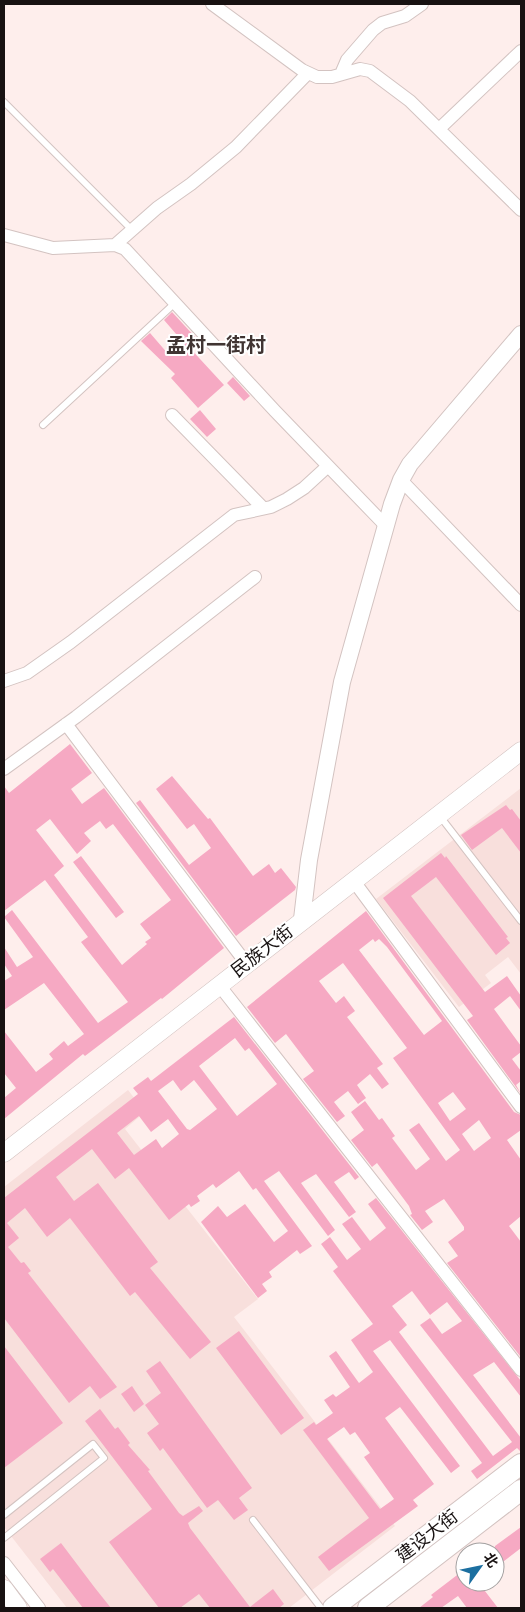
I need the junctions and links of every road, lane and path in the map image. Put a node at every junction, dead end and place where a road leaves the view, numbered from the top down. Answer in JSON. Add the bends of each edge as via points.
{"nodes":[{"id":1,"x":212,"y":4,"type":"edge"},
{"id":2,"x":422,"y":4,"type":"edge"},
{"id":3,"x":521,"y":51,"type":"edge"},
{"id":4,"x":308,"y":73,"type":"junction"},
{"id":5,"x":342,"y":74,"type":"junction"},
{"id":6,"x":4,"y":102,"type":"edge"},
{"id":7,"x":439,"y":129,"type":"junction"},
{"id":8,"x":521,"y":210,"type":"edge"},
{"id":9,"x":132,"y":230,"type":"junction"},
{"id":10,"x":4,"y":235,"type":"edge"},
{"id":11,"x":115,"y":245,"type":"junction"},
{"id":12,"x":175,"y":303,"type":"junction"},
{"id":13,"x":521,"y":334,"type":"edge"},
{"id":14,"x":172,"y":415,"type":"dead end"},
{"id":15,"x":44,"y":425,"type":"dead end"},
{"id":16,"x":328,"y":466,"type":"junction"},
{"id":17,"x":401,"y":480,"type":"junction"},
{"id":18,"x":263,"y":508,"type":"junction"},
{"id":19,"x":385,"y":526,"type":"junction"},
{"id":20,"x":255,"y":577,"type":"dead end"},
{"id":21,"x":521,"y":605,"type":"edge"},
{"id":22,"x":4,"y":681,"type":"edge"},
{"id":23,"x":66,"y":724,"type":"junction"},
{"id":24,"x":521,"y":750,"type":"edge"},
{"id":25,"x":4,"y":769,"type":"edge"},
{"id":26,"x":438,"y":814,"type":"junction"},
{"id":27,"x":353,"y":880,"type":"junction"},
{"id":28,"x":302,"y":920,"type":"junction"},
{"id":29,"x":521,"y":921,"type":"edge"},
{"id":30,"x":246,"y":963,"type":"junction"},
{"id":31,"x":219,"y":985,"type":"junction"},
{"id":32,"x":521,"y":1107,"type":"edge"},
{"id":33,"x":4,"y":1153,"type":"edge"},
{"id":34,"x":521,"y":1370,"type":"edge"},
{"id":35,"x":521,"y":1464,"type":"edge"},
{"id":36,"x":521,"y":1490,"type":"edge"},
{"id":37,"x":4,"y":1515,"type":"edge"},
{"id":38,"x":253,"y":1520,"type":"dead end"},
{"id":39,"x":4,"y":1538,"type":"edge"},
{"id":40,"x":4,"y":1562,"type":"edge"},
{"id":41,"x":4,"y":1590,"type":"edge"},
{"id":42,"x":18,"y":1608,"type":"edge"},
{"id":43,"x":40,"y":1608,"type":"edge"},
{"id":44,"x":320,"y":1608,"type":"edge"},
{"id":45,"x":333,"y":1608,"type":"edge"},
{"id":46,"x":368,"y":1608,"type":"edge"}],
"edges":[{"from":1,"to":4,"type":"street"},
{"from":2,"to":5,"type":"street","via":[[405,16],[382,23],[373,30],[347,60]]},
{"from":3,"to":7,"type":"street"},
{"from":4,"to":5,"type":"street","via":[[317,77]]},
{"from":4,"to":9,"type":"street","via":[[236,147]]},
{"from":5,"to":7,"type":"street","via":[[360,69],[370,71],[410,101]]},
{"from":6,"to":9,"type":"lane"},
{"from":7,"to":8,"type":"street"},
{"from":9,"to":11,"type":"street"},
{"from":10,"to":11,"type":"street","via":[[53,248]]},
{"from":11,"to":12,"type":"street","via":[[125,249]]},
{"from":12,"to":15,"type":"lane"},
{"from":12,"to":16,"type":"street"},
{"from":13,"to":17,"type":"street","via":[[423,448]]},
{"from":14,"to":18,"type":"street"},
{"from":16,"to":18,"type":"street","via":[[287,499]]},
{"from":16,"to":19,"type":"street"},
{"from":17,"to":19,"type":"street"},
{"from":17,"to":21,"type":"street"},
{"from":18,"to":22,"type":"street","via":[[234,515],[71,642],[27,673]]},
{"from":19,"to":28,"type":"street","via":[[342,682],[309,860]]},
{"from":20,"to":23,"type":"street"},
{"from":23,"to":25,"type":"street"},
{"from":23,"to":30,"type":"street"},
{"from":24,"to":26,"type":"main road","name":"民族大街"},
{"from":26,"to":27,"type":"main road","name":"民族大街"},
{"from":26,"to":29,"type":"lane"},
{"from":27,"to":28,"type":"main road","name":"民族大街"},
{"from":27,"to":32,"type":"street"},
{"from":28,"to":30,"type":"main road","name":"民族大街"},
{"from":30,"to":31,"type":"main road","name":"民族大街"},
{"from":31,"to":33,"type":"main road","name":"民族大街"},
{"from":31,"to":34,"type":"street"},
{"from":35,"to":45,"type":"main road","name":"建设大街"},
{"from":36,"to":46,"type":"main road","name":"建设大街"},
{"from":37,"to":39,"type":"lane","via":[[93,1444],[104,1458]]},
{"from":38,"to":44,"type":"lane"},
{"from":40,"to":43,"type":"street"},
{"from":41,"to":42,"type":"main road"}]}
